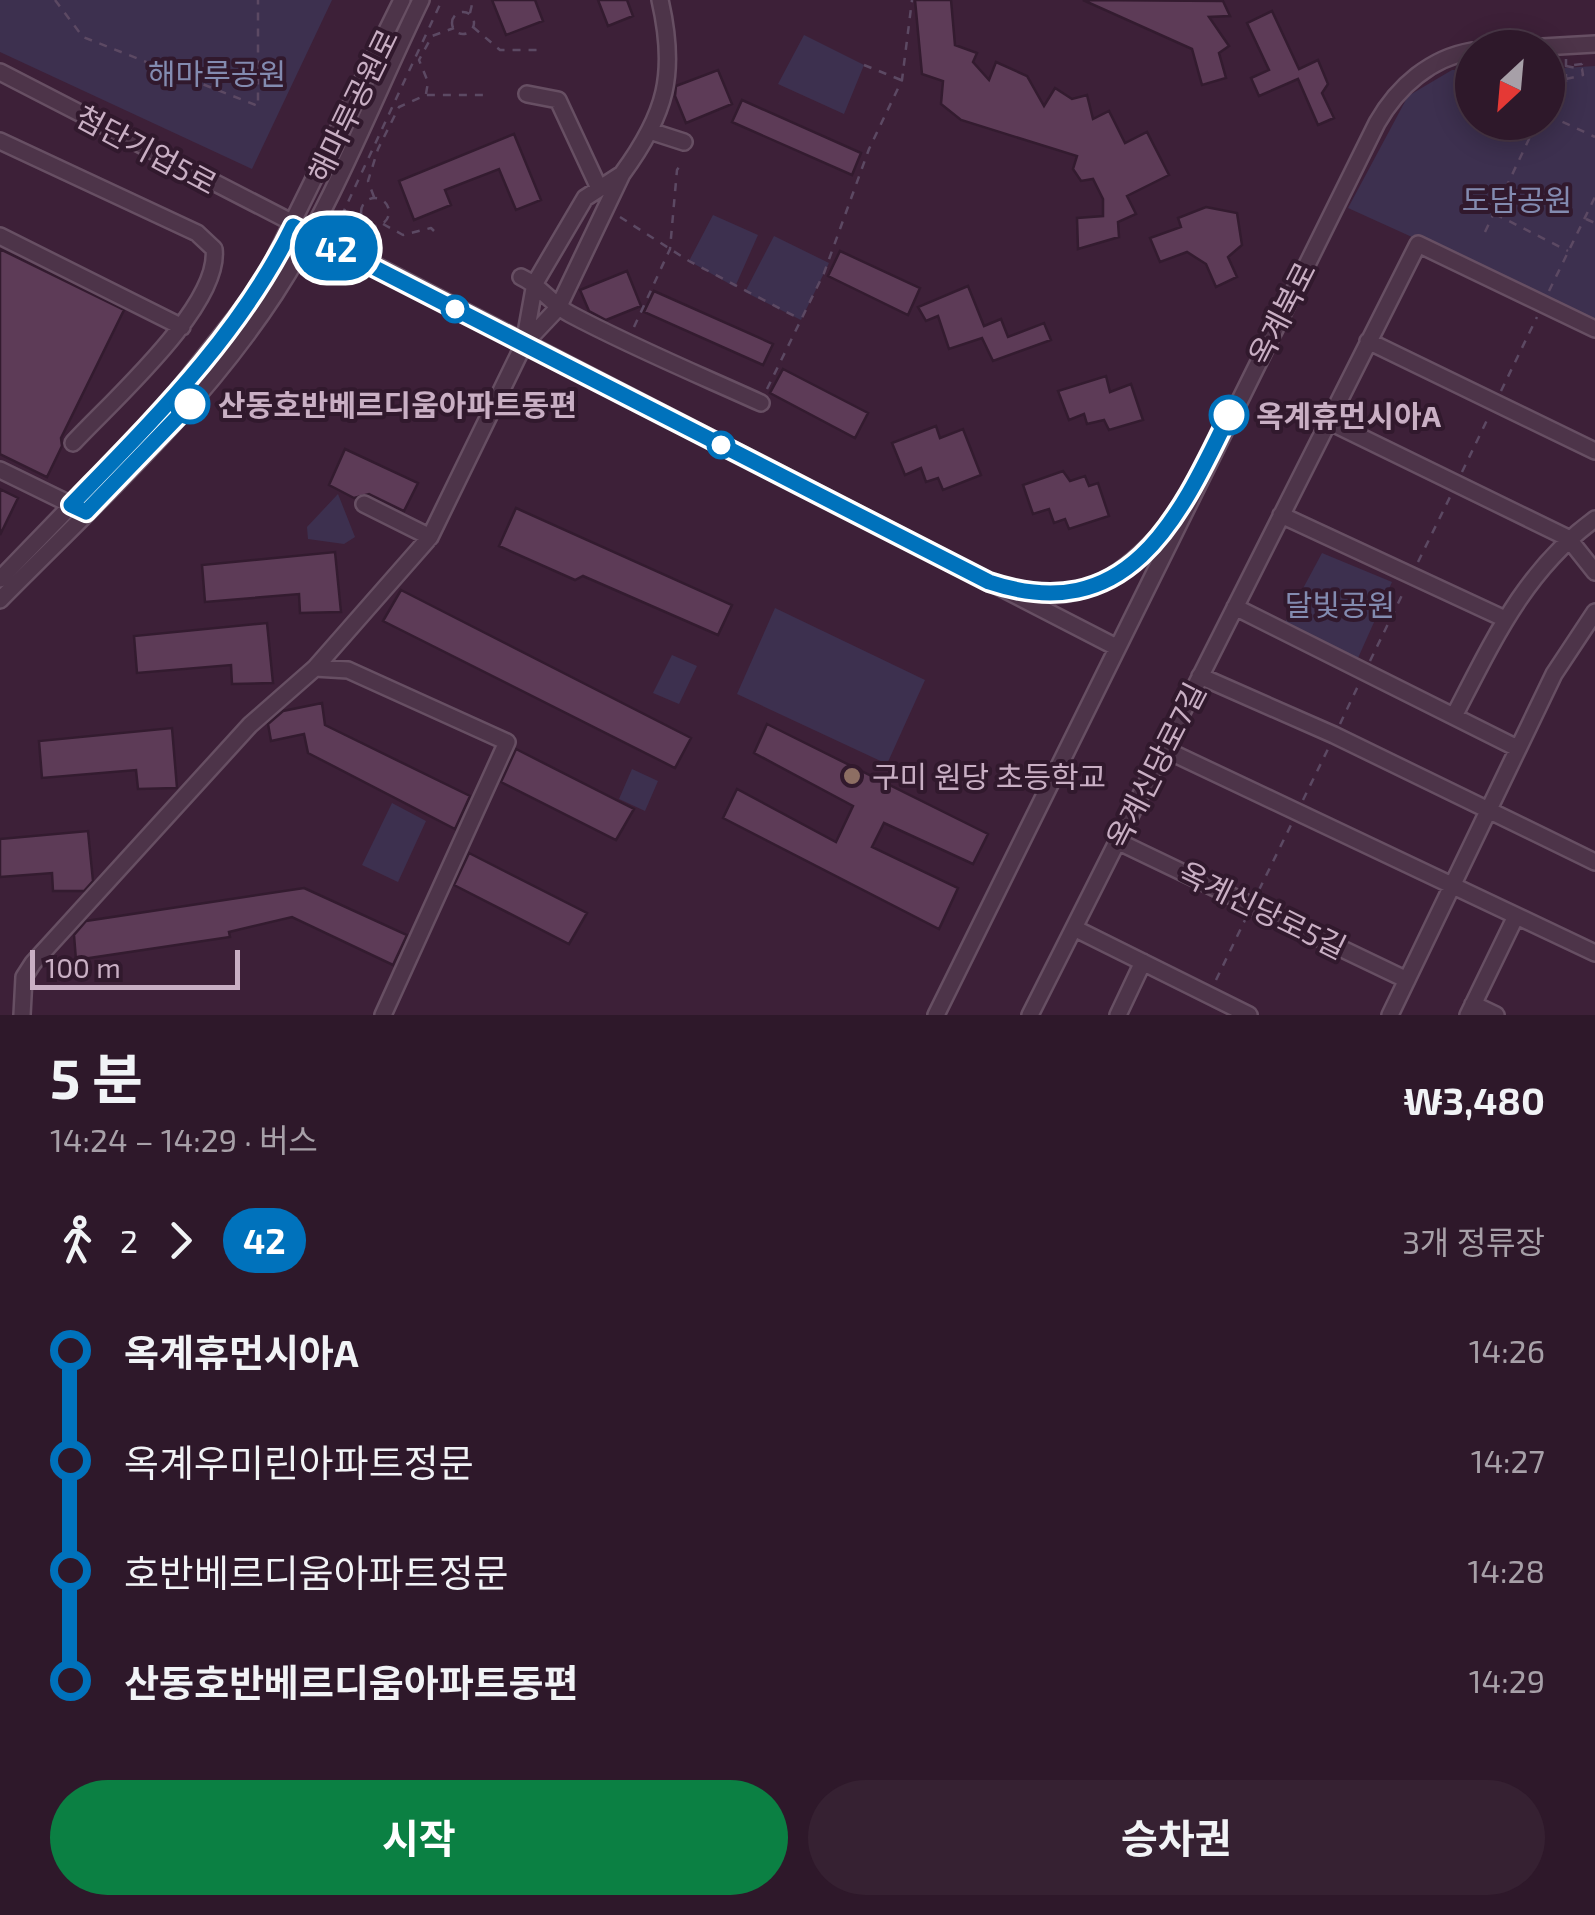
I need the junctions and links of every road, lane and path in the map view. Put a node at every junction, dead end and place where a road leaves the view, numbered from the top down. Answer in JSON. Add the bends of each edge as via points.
{"nodes":[{"id":1,"x":55,"y":0,"type":"edge"},
{"id":2,"x":258,"y":0,"type":"edge"},
{"id":3,"x":402,"y":0,"type":"edge"},
{"id":4,"x":421,"y":0,"type":"edge"},
{"id":5,"x":442,"y":0,"type":"edge"},
{"id":6,"x":473,"y":0,"type":"edge"},
{"id":7,"x":660,"y":0,"type":"edge"},
{"id":8,"x":912,"y":0,"type":"edge"},
{"id":9,"x":470,"y":15,"type":"junction"},
{"id":10,"x":454,"y":28,"type":"junction"},
{"id":11,"x":473,"y":28,"type":"junction"},
{"id":12,"x":1595,"y":44,"type":"edge"},
{"id":13,"x":541,"y":50,"type":"dead end"},
{"id":14,"x":1567,"y":51,"type":"junction"},
{"id":15,"x":1455,"y":57,"type":"edge"},
{"id":16,"x":864,"y":64,"type":"dead end"},
{"id":17,"x":1566,"y":66,"type":"junction"},
{"id":18,"x":0,"y":72,"type":"edge"},
{"id":19,"x":1566,"y":79,"type":"junction"},
{"id":20,"x":902,"y":80,"type":"junction"},
{"id":21,"x":1565,"y":88,"type":"edge"},
{"id":22,"x":527,"y":94,"type":"dead end"},
{"id":23,"x":485,"y":95,"type":"dead end"},
{"id":24,"x":426,"y":96,"type":"junction"},
{"id":25,"x":1565,"y":124,"type":"edge"},
{"id":26,"x":653,"y":132,"type":"junction"},
{"id":27,"x":1595,"y":137,"type":"edge"},
{"id":28,"x":1529,"y":140,"type":"edge"},
{"id":29,"x":0,"y":141,"type":"edge"},
{"id":30,"x":684,"y":142,"type":"dead end"},
{"id":31,"x":683,"y":161,"type":"dead end"},
{"id":32,"x":622,"y":174,"type":"junction"},
{"id":33,"x":598,"y":186,"type":"junction"},
{"id":34,"x":1595,"y":196,"type":"edge"},
{"id":35,"x":374,"y":197,"type":"junction"},
{"id":36,"x":604,"y":207,"type":"junction"},
{"id":37,"x":1494,"y":214,"type":"junction"},
{"id":38,"x":1585,"y":218,"type":"junction"},
{"id":39,"x":1595,"y":223,"type":"edge"},
{"id":40,"x":383,"y":224,"type":"junction"},
{"id":41,"x":293,"y":226,"type":"junction"},
{"id":42,"x":434,"y":231,"type":"dead end"},
{"id":43,"x":1485,"y":232,"type":"dead end"},
{"id":44,"x":309,"y":234,"type":"junction"},
{"id":45,"x":0,"y":236,"type":"edge"},
{"id":46,"x":333,"y":246,"type":"junction"},
{"id":47,"x":670,"y":248,"type":"junction"},
{"id":48,"x":1568,"y":251,"type":"junction"},
{"id":49,"x":528,"y":280,"type":"junction"},
{"id":50,"x":1543,"y":304,"type":"junction"},
{"id":51,"x":558,"y":308,"type":"junction"},
{"id":52,"x":801,"y":320,"type":"junction"},
{"id":53,"x":182,"y":326,"type":"junction"},
{"id":54,"x":1595,"y":329,"type":"edge"},
{"id":55,"x":627,"y":342,"type":"junction"},
{"id":56,"x":1368,"y":342,"type":"junction"},
{"id":57,"x":524,"y":344,"type":"junction"},
{"id":58,"x":760,"y":402,"type":"joint"},
{"id":59,"x":1495,"y":402,"type":"junction"},
{"id":60,"x":1328,"y":421,"type":"junction"},
{"id":61,"x":73,"y":443,"type":"dead end"},
{"id":62,"x":1595,"y":451,"type":"edge"},
{"id":63,"x":0,"y":470,"type":"edge"},
{"id":64,"x":1456,"y":484,"type":"junction"},
{"id":65,"x":364,"y":504,"type":"dead end"},
{"id":66,"x":1185,"y":505,"type":"junction"},
{"id":67,"x":79,"y":509,"type":"junction"},
{"id":68,"x":1281,"y":515,"type":"junction"},
{"id":69,"x":1595,"y":518,"type":"edge"},
{"id":70,"x":430,"y":537,"type":"junction"},
{"id":71,"x":1568,"y":538,"type":"junction"},
{"id":72,"x":1595,"y":572,"type":"edge"},
{"id":73,"x":1412,"y":576,"type":"junction"},
{"id":74,"x":0,"y":579,"type":"edge"},
{"id":75,"x":989,"y":582,"type":"junction"},
{"id":76,"x":0,"y":600,"type":"edge"},
{"id":77,"x":1235,"y":606,"type":"junction"},
{"id":78,"x":1595,"y":612,"type":"edge"},
{"id":79,"x":1505,"y":619,"type":"junction"},
{"id":80,"x":1116,"y":647,"type":"junction"},
{"id":81,"x":316,"y":668,"type":"junction"},
{"id":82,"x":1365,"y":672,"type":"junction"},
{"id":83,"x":1200,"y":676,"type":"junction"},
{"id":84,"x":1454,"y":716,"type":"junction"},
{"id":85,"x":1334,"y":735,"type":"junction"},
{"id":86,"x":1518,"y":748,"type":"junction"},
{"id":87,"x":1164,"y":749,"type":"junction"},
{"id":88,"x":1490,"y":809,"type":"junction"},
{"id":89,"x":1297,"y":812,"type":"junction"},
{"id":90,"x":1117,"y":841,"type":"junction"},
{"id":91,"x":1595,"y":862,"type":"edge"},
{"id":92,"x":1453,"y":886,"type":"junction"},
{"id":93,"x":1253,"y":903,"type":"junction"},
{"id":94,"x":1516,"y":916,"type":"junction"},
{"id":95,"x":1074,"y":928,"type":"junction"},
{"id":96,"x":1595,"y":953,"type":"edge"},
{"id":97,"x":1143,"y":962,"type":"junction"},
{"id":98,"x":1407,"y":980,"type":"junction"},
{"id":99,"x":1209,"y":995,"type":"junction"},
{"id":100,"x":1471,"y":1009,"type":"edge"},
{"id":101,"x":22,"y":1015,"type":"edge"},
{"id":102,"x":383,"y":1015,"type":"edge"},
{"id":103,"x":936,"y":1015,"type":"edge"},
{"id":104,"x":1030,"y":1015,"type":"edge"},
{"id":105,"x":1118,"y":1015,"type":"edge"},
{"id":106,"x":1248,"y":1015,"type":"edge"},
{"id":107,"x":1390,"y":1015,"type":"edge"},
{"id":108,"x":1496,"y":1015,"type":"edge"}],
"edges":[{"from":1,"to":2,"type":"path","via":[[83,37],[258,106]]},
{"from":3,"to":41,"type":"street","name":"해마루공원로"},
{"from":4,"to":44,"type":"street","name":"해마루공원로"},
{"from":5,"to":46,"type":"path"},
{"from":6,"to":9,"type":"path"},
{"from":7,"to":26,"type":"street","via":[[668,58]]},
{"from":8,"to":20,"type":"path"},
{"from":9,"to":10,"type":"path","via":[[456,15]]},
{"from":9,"to":11,"type":"path"},
{"from":10,"to":11,"type":"path","via":[[465,34]]},
{"from":10,"to":24,"type":"path","via":[[432,36],[419,60]]},
{"from":11,"to":13,"type":"path","via":[[500,50]]},
{"from":12,"to":14,"type":"street"},
{"from":14,"to":17,"type":"path"},
{"from":14,"to":17,"type":"path","via":[[1582,64]]},
{"from":15,"to":66,"type":"street","name":"옥계북로","via":[[1433,65],[1385,109]]},
{"from":16,"to":20,"type":"path"},
{"from":17,"to":19,"type":"path"},
{"from":17,"to":19,"type":"path","via":[[1582,69],[1583,76]]},
{"from":18,"to":41,"type":"street","name":"첨단기업5로"},
{"from":19,"to":21,"type":"path"},
{"from":20,"to":52,"type":"path"},
{"from":22,"to":33,"type":"street","via":[[558,100]]},
{"from":23,"to":24,"type":"path"},
{"from":24,"to":35,"type":"path","via":[[399,107],[368,181]]},
{"from":25,"to":27,"type":"path"},
{"from":26,"to":30,"type":"street"},
{"from":26,"to":32,"type":"street"},
{"from":28,"to":37,"type":"path"},
{"from":29,"to":53,"type":"street","via":[[207,240],[214,249],[214,276]]},
{"from":31,"to":47,"type":"path"},
{"from":32,"to":33,"type":"street"},
{"from":32,"to":36,"type":"street"},
{"from":33,"to":49,"type":"street"},
{"from":34,"to":38,"type":"path"},
{"from":35,"to":40,"type":"path","via":[[389,207]]},
{"from":35,"to":40,"type":"path","via":[[363,205],[362,218]]},
{"from":36,"to":47,"type":"path"},
{"from":36,"to":51,"type":"street"},
{"from":37,"to":43,"type":"path"},
{"from":37,"to":48,"type":"path"},
{"from":38,"to":39,"type":"path"},
{"from":38,"to":48,"type":"path"},
{"from":40,"to":42,"type":"path","via":[[403,235]]},
{"from":41,"to":44,"type":"street"},
{"from":41,"to":67,"type":"street","name":"해마루공원로","via":[[262,284],[202,366]]},
{"from":44,"to":46,"type":"street"},
{"from":44,"to":67,"type":"street","name":"해마루공원로","via":[[243,339],[190,404]]},
{"from":45,"to":53,"type":"street"},
{"from":46,"to":57,"type":"street"},
{"from":47,"to":52,"type":"path"},
{"from":47,"to":55,"type":"path"},
{"from":48,"to":50,"type":"path"},
{"from":49,"to":51,"type":"street"},
{"from":49,"to":57,"type":"street"},
{"from":50,"to":54,"type":"street"},
{"from":50,"to":56,"type":"street","name":"옥계신당로7길","via":[[1418,244]]},
{"from":50,"to":59,"type":"path"},
{"from":51,"to":55,"type":"street"},
{"from":51,"to":57,"type":"street"},
{"from":52,"to":58,"type":"path"},
{"from":53,"to":61,"type":"street"},
{"from":55,"to":58,"type":"street"},
{"from":56,"to":59,"type":"street"},
{"from":56,"to":60,"type":"street","name":"옥계신당로7길"},
{"from":57,"to":70,"type":"street"},
{"from":57,"to":75,"type":"street"},
{"from":59,"to":62,"type":"street"},
{"from":59,"to":64,"type":"path"},
{"from":60,"to":64,"type":"street"},
{"from":60,"to":68,"type":"street","name":"옥계신당로7길"},
{"from":63,"to":67,"type":"street"},
{"from":64,"to":71,"type":"street"},
{"from":64,"to":73,"type":"path"},
{"from":65,"to":70,"type":"street"},
{"from":66,"to":75,"type":"street","via":[[1140,559],[1092,589],[1022,593]]},
{"from":66,"to":80,"type":"street","name":"옥계북로"},
{"from":67,"to":74,"type":"street","name":"해마루공원로"},
{"from":67,"to":76,"type":"street","name":"해마루공원로"},
{"from":68,"to":73,"type":"street"},
{"from":68,"to":77,"type":"street","name":"옥계신당로7길"},
{"from":69,"to":71,"type":"street"},
{"from":70,"to":81,"type":"street"},
{"from":71,"to":72,"type":"street"},
{"from":71,"to":79,"type":"street","via":[[1526,583]]},
{"from":73,"to":79,"type":"street"},
{"from":73,"to":82,"type":"path"},
{"from":75,"to":80,"type":"street"},
{"from":77,"to":82,"type":"street"},
{"from":77,"to":83,"type":"street","name":"옥계신당로7길"},
{"from":78,"to":86,"type":"street","via":[[1554,674]]},
{"from":79,"to":84,"type":"street"},
{"from":80,"to":103,"type":"street","name":"옥계북로"},
{"from":81,"to":101,"type":"street","via":[[250,725],[33,963],[24,977]]},
{"from":81,"to":102,"type":"street","via":[[348,670],[508,742]]},
{"from":82,"to":84,"type":"street"},
{"from":82,"to":85,"type":"path"},
{"from":83,"to":85,"type":"street"},
{"from":83,"to":87,"type":"street","name":"옥계신당로7길"},
{"from":84,"to":86,"type":"street"},
{"from":85,"to":88,"type":"street"},
{"from":85,"to":89,"type":"path"},
{"from":86,"to":88,"type":"street"},
{"from":87,"to":89,"type":"street"},
{"from":87,"to":90,"type":"street","name":"옥계신당로7길"},
{"from":88,"to":91,"type":"street"},
{"from":88,"to":92,"type":"street"},
{"from":89,"to":92,"type":"street"},
{"from":89,"to":93,"type":"path"},
{"from":90,"to":93,"type":"street","name":"옥계신당로5길"},
{"from":90,"to":95,"type":"street","name":"옥계신당로7길"},
{"from":92,"to":94,"type":"street"},
{"from":92,"to":98,"type":"street"},
{"from":93,"to":98,"type":"street","name":"옥계신당로5길"},
{"from":93,"to":99,"type":"path"},
{"from":94,"to":96,"type":"street"},
{"from":94,"to":100,"type":"street"},
{"from":95,"to":97,"type":"street"},
{"from":95,"to":104,"type":"street","name":"옥계신당로7길"},
{"from":97,"to":99,"type":"street"},
{"from":97,"to":105,"type":"street"},
{"from":98,"to":107,"type":"street"},
{"from":99,"to":106,"type":"street"},
{"from":100,"to":108,"type":"street"}]}
